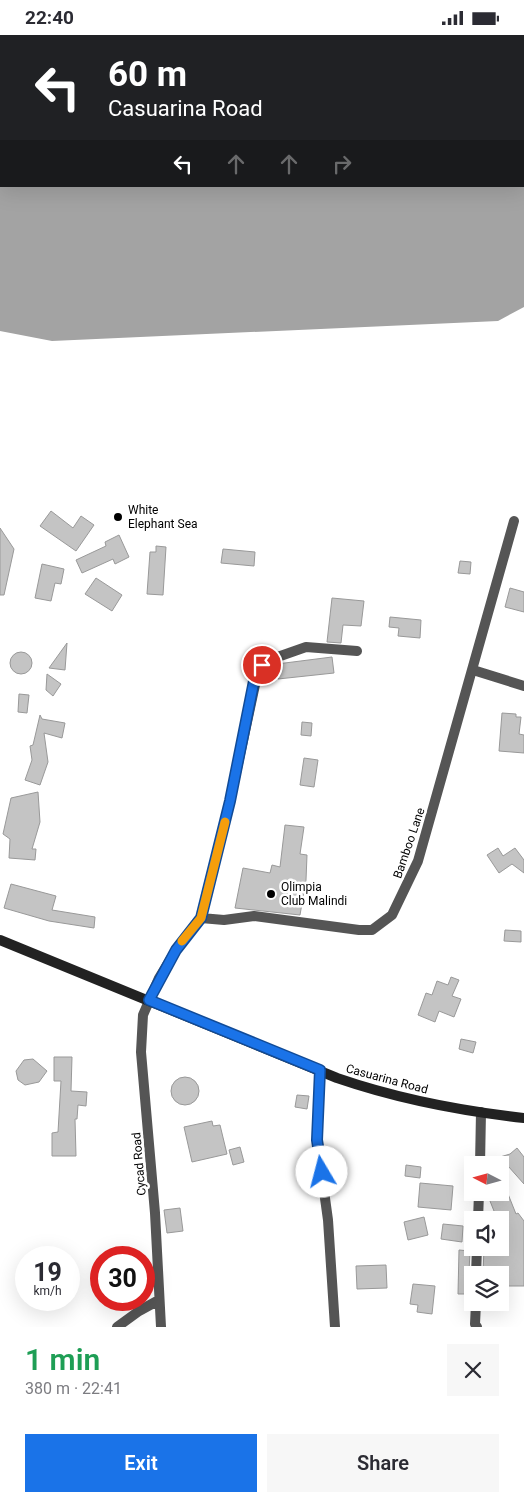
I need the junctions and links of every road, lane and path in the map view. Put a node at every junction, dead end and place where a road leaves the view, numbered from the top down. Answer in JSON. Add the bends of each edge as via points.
{"nodes":[{"id":1,"x":514,"y":521,"type":"dead end"},
{"id":2,"x":357,"y":651,"type":"dead end"},
{"id":3,"x":473,"y":670,"type":"junction"},
{"id":4,"x":524,"y":686,"type":"edge"},
{"id":5,"x":201,"y":918,"type":"junction"},
{"id":6,"x":0,"y":940,"type":"edge"},
{"id":7,"x":149,"y":1000,"type":"junction"},
{"id":8,"x":320,"y":1070,"type":"junction"},
{"id":9,"x":481,"y":1112,"type":"junction"},
{"id":10,"x":524,"y":1118,"type":"edge"},
{"id":11,"x":480,"y":1156,"type":"edge"},
{"id":12,"x":159,"y":1300,"type":"junction"},
{"id":13,"x":476,"y":1311,"type":"edge"},
{"id":14,"x":118,"y":1327,"type":"edge"},
{"id":15,"x":161,"y":1327,"type":"edge"},
{"id":16,"x":335,"y":1327,"type":"edge"},
{"id":17,"x":477,"y":1327,"type":"edge"}],
"edges":[{"from":1,"to":3,"type":"street","name":"Bamboo Lane"},
{"from":2,"to":5,"type":"street","via":[[306,647],[268,660],[258,671]]},
{"from":3,"to":4,"type":"street"},
{"from":3,"to":5,"type":"street","name":"Bamboo Lane","via":[[418,861],[392,915],[372,929],[359,930],[254,916],[224,921]]},
{"from":5,"to":7,"type":"street","via":[[176,950]]},
{"from":6,"to":7,"type":"street","name":"Casuarina Road"},
{"from":7,"to":8,"type":"street","name":"Casuarina Road"},
{"from":7,"to":12,"type":"street","name":"Cycad Road","via":[[142,1015],[142,1052]]},
{"from":8,"to":9,"type":"street","name":"Casuarina Road","via":[[368,1089]]},
{"from":8,"to":16,"type":"street","via":[[317,1140],[328,1220]]},
{"from":9,"to":10,"type":"street","name":"Casuarina Road"},
{"from":9,"to":11,"type":"street"},
{"from":12,"to":14,"type":"street"},
{"from":12,"to":15,"type":"street","name":"Cycad Road"},
{"from":13,"to":17,"type":"street"}]}
